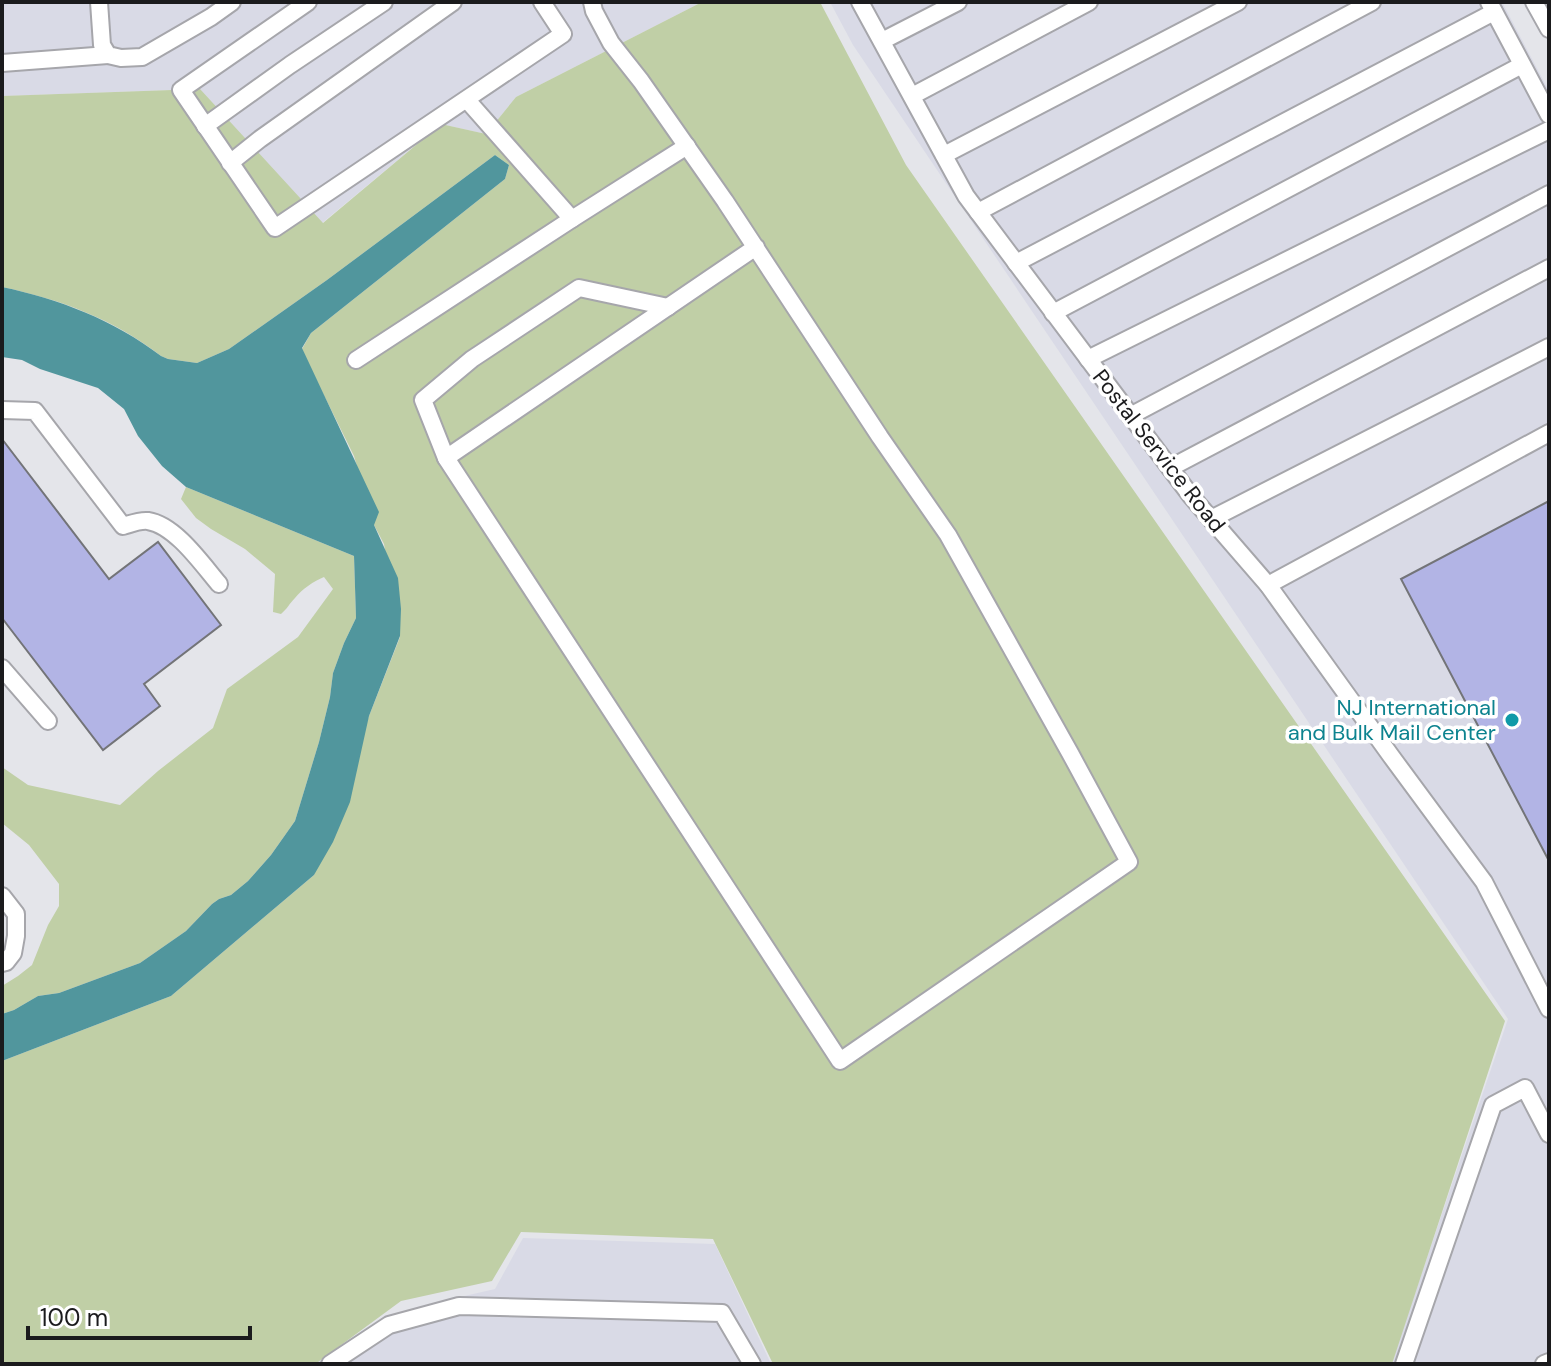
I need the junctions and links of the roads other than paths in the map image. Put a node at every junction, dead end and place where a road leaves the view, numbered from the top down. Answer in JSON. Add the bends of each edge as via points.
{"nodes":[{"id":1,"x":99,"y":2,"type":"edge"},
{"id":2,"x":308,"y":2,"type":"edge"},
{"id":3,"x":384,"y":2,"type":"edge"},
{"id":4,"x":453,"y":2,"type":"edge"},
{"id":5,"x":542,"y":2,"type":"edge"},
{"id":6,"x":592,"y":2,"type":"edge"},
{"id":7,"x":860,"y":2,"type":"edge"},
{"id":8,"x":958,"y":2,"type":"edge"},
{"id":9,"x":1089,"y":2,"type":"edge"},
{"id":10,"x":1238,"y":2,"type":"edge"},
{"id":11,"x":1372,"y":2,"type":"edge"},
{"id":12,"x":1534,"y":2,"type":"edge"},
{"id":13,"x":226,"y":4,"type":"edge"},
{"id":14,"x":1491,"y":7,"type":"edge"},
{"id":15,"x":1549,"y":29,"type":"edge"},
{"id":16,"x":882,"y":41,"type":"junction"},
{"id":17,"x":108,"y":55,"type":"junction"},
{"id":18,"x":2,"y":63,"type":"edge"},
{"id":19,"x":1522,"y":65,"type":"junction"},
{"id":20,"x":912,"y":96,"type":"junction"},
{"id":21,"x":467,"y":100,"type":"junction"},
{"id":22,"x":1549,"y":115,"type":"edge"},
{"id":23,"x":205,"y":126,"type":"junction"},
{"id":24,"x":1549,"y":130,"type":"edge"},
{"id":25,"x":687,"y":146,"type":"junction"},
{"id":26,"x":944,"y":155,"type":"junction"},
{"id":27,"x":230,"y":163,"type":"junction"},
{"id":28,"x":1549,"y":194,"type":"edge"},
{"id":29,"x":978,"y":212,"type":"junction"},
{"id":30,"x":572,"y":219,"type":"junction"},
{"id":31,"x":756,"y":247,"type":"junction"},
{"id":32,"x":1016,"y":263,"type":"junction"},
{"id":33,"x":1549,"y":268,"type":"edge"},
{"id":34,"x":668,"y":307,"type":"junction"},
{"id":35,"x":1053,"y":313,"type":"junction"},
{"id":36,"x":1549,"y":347,"type":"edge"},
{"id":37,"x":1088,"y":359,"type":"junction"},
{"id":38,"x":356,"y":360,"type":"dead end"},
{"id":39,"x":2,"y":410,"type":"edge"},
{"id":40,"x":1130,"y":416,"type":"junction"},
{"id":41,"x":1549,"y":433,"type":"edge"},
{"id":42,"x":446,"y":458,"type":"junction"},
{"id":43,"x":1170,"y":468,"type":"junction"},
{"id":44,"x":1211,"y":519,"type":"junction"},
{"id":45,"x":219,"y":584,"type":"dead end"},
{"id":46,"x":1268,"y":585,"type":"junction"},
{"id":47,"x":2,"y":668,"type":"edge"},
{"id":48,"x":48,"y":721,"type":"dead end"},
{"id":49,"x":2,"y":896,"type":"edge"},
{"id":50,"x":2,"y":963,"type":"edge"},
{"id":51,"x":1549,"y":1009,"type":"edge"},
{"id":52,"x":1549,"y":1134,"type":"edge"},
{"id":53,"x":330,"y":1364,"type":"edge"},
{"id":54,"x":752,"y":1364,"type":"edge"},
{"id":55,"x":1404,"y":1364,"type":"edge"}],
"edges":[{"from":1,"to":17,"type":"street","via":[[102,45]]},
{"from":2,"to":23,"type":"street","via":[[181,90]]},
{"from":3,"to":23,"type":"street"},
{"from":4,"to":27,"type":"street"},
{"from":5,"to":21,"type":"street","via":[[563,34]]},
{"from":6,"to":25,"type":"street","via":[[611,43]]},
{"from":7,"to":16,"type":"street","name":"Postal Service Road"},
{"from":8,"to":16,"type":"street"},
{"from":9,"to":20,"type":"street"},
{"from":10,"to":26,"type":"street"},
{"from":11,"to":29,"type":"street"},
{"from":12,"to":15,"type":"street"},
{"from":13,"to":17,"type":"street","via":[[142,57]]},
{"from":14,"to":19,"type":"street"},
{"from":14,"to":32,"type":"street"},
{"from":16,"to":20,"type":"street","name":"Postal Service Road"},
{"from":17,"to":18,"type":"street"},
{"from":19,"to":22,"type":"street"},
{"from":19,"to":35,"type":"street"},
{"from":20,"to":26,"type":"street","name":"Postal Service Road"},
{"from":21,"to":27,"type":"street","via":[[275,228]]},
{"from":21,"to":30,"type":"street"},
{"from":23,"to":27,"type":"street"},
{"from":24,"to":37,"type":"street"},
{"from":25,"to":30,"type":"street"},
{"from":25,"to":31,"type":"street"},
{"from":26,"to":29,"type":"street","name":"Postal Service Road"},
{"from":28,"to":40,"type":"street"},
{"from":29,"to":32,"type":"street","name":"Postal Service Road"},
{"from":30,"to":38,"type":"street"},
{"from":31,"to":34,"type":"street"},
{"from":31,"to":42,"type":"street","via":[[948,535],[1129,862],[840,1061]]},
{"from":32,"to":35,"type":"street","name":"Postal Service Road"},
{"from":33,"to":43,"type":"street"},
{"from":34,"to":42,"type":"street"},
{"from":34,"to":42,"type":"street","via":[[579,288],[472,359],[423,400]]},
{"from":35,"to":37,"type":"street","name":"Postal Service Road"},
{"from":36,"to":44,"type":"street"},
{"from":37,"to":40,"type":"street","name":"Postal Service Road"},
{"from":39,"to":45,"type":"street","via":[[35,411],[123,526],[146,521],[165,527]]},
{"from":40,"to":43,"type":"street","name":"Postal Service Road"},
{"from":41,"to":46,"type":"street"},
{"from":43,"to":44,"type":"street","name":"Postal Service Road"},
{"from":44,"to":46,"type":"street","name":"Postal Service Road"},
{"from":46,"to":51,"type":"street","name":"Postal Service Road","via":[[1484,882]]},
{"from":47,"to":48,"type":"street"},
{"from":49,"to":50,"type":"street","via":[[16,914],[16,936],[13,953]]},
{"from":52,"to":55,"type":"street","via":[[1525,1088],[1493,1105]]},
{"from":53,"to":54,"type":"street","via":[[389,1325],[459,1306],[722,1313]]}]}
